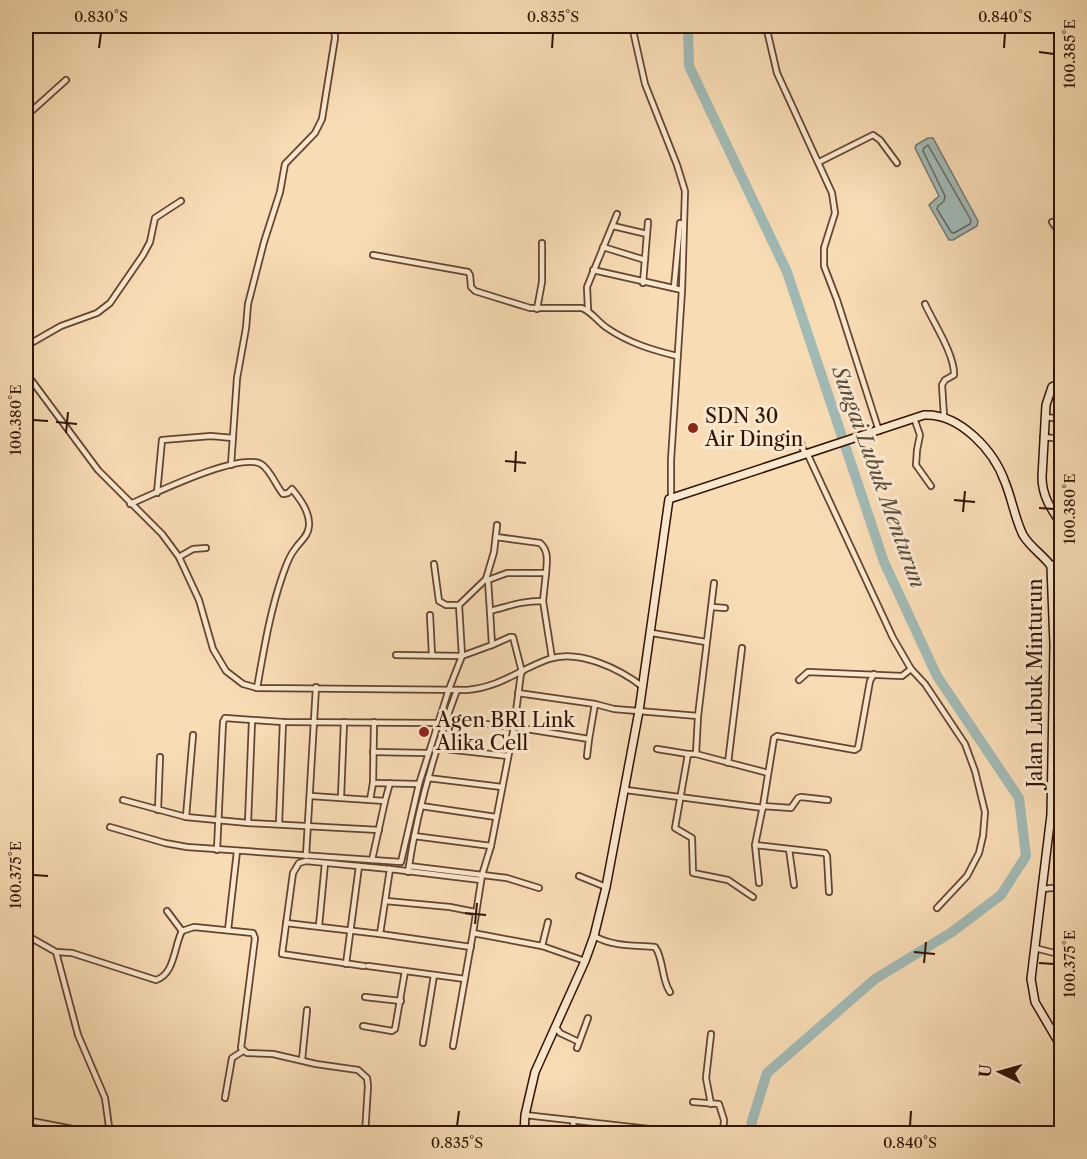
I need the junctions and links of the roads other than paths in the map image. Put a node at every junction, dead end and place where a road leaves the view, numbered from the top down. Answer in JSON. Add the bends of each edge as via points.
{"nodes":[{"id":1,"x":334,"y":26,"type":"edge"},
{"id":2,"x":632,"y":26,"type":"edge"},
{"id":3,"x":766,"y":26,"type":"edge"},
{"id":4,"x":66,"y":80,"type":"dead end"},
{"id":5,"x":26,"y":116,"type":"edge"},
{"id":6,"x":819,"y":162,"type":"junction"},
{"id":7,"x":897,"y":164,"type":"dead end"},
{"id":8,"x":181,"y":201,"type":"dead end"},
{"id":9,"x":617,"y":214,"type":"dead end"},
{"id":10,"x":648,"y":222,"type":"dead end"},
{"id":11,"x":680,"y":222,"type":"dead end"},
{"id":12,"x":1052,"y":222,"type":"dead end"},
{"id":13,"x":613,"y":226,"type":"junction"},
{"id":14,"x":647,"y":234,"type":"junction"},
{"id":15,"x":1062,"y":236,"type":"edge"},
{"id":16,"x":542,"y":243,"type":"dead end"},
{"id":17,"x":603,"y":247,"type":"junction"},
{"id":18,"x":374,"y":255,"type":"dead end"},
{"id":19,"x":645,"y":260,"type":"junction"},
{"id":20,"x":593,"y":270,"type":"junction"},
{"id":21,"x":644,"y":283,"type":"junction"},
{"id":22,"x":674,"y":288,"type":"junction"},
{"id":23,"x":682,"y":290,"type":"junction"},
{"id":24,"x":925,"y":304,"type":"dead end"},
{"id":25,"x":537,"y":309,"type":"junction"},
{"id":26,"x":588,"y":310,"type":"junction"},
{"id":27,"x":26,"y":346,"type":"edge"},
{"id":28,"x":677,"y":356,"type":"junction"},
{"id":29,"x":26,"y":373,"type":"edge"},
{"id":30,"x":1062,"y":382,"type":"edge"},
{"id":31,"x":944,"y":416,"type":"junction"},
{"id":32,"x":1045,"y":417,"type":"junction"},
{"id":33,"x":914,"y":418,"type":"junction"},
{"id":34,"x":1062,"y":419,"type":"edge"},
{"id":35,"x":876,"y":432,"type":"junction"},
{"id":36,"x":798,"y":436,"type":"dead end"},
{"id":37,"x":1043,"y":437,"type":"junction"},
{"id":38,"x":233,"y":438,"type":"junction"},
{"id":39,"x":1062,"y":439,"type":"edge"},
{"id":40,"x":806,"y":454,"type":"junction"},
{"id":41,"x":231,"y":465,"type":"junction"},
{"id":42,"x":931,"y":486,"type":"dead end"},
{"id":43,"x":157,"y":492,"type":"junction"},
{"id":44,"x":671,"y":497,"type":"junction"},
{"id":45,"x":130,"y":504,"type":"junction"},
{"id":46,"x":497,"y":525,"type":"dead end"},
{"id":47,"x":1062,"y":525,"type":"edge"},
{"id":48,"x":496,"y":537,"type":"junction"},
{"id":49,"x":206,"y":548,"type":"dead end"},
{"id":50,"x":179,"y":557,"type":"junction"},
{"id":51,"x":1062,"y":562,"type":"edge"},
{"id":52,"x":434,"y":564,"type":"dead end"},
{"id":53,"x":1051,"y":566,"type":"junction"},
{"id":54,"x":546,"y":573,"type":"junction"},
{"id":55,"x":487,"y":580,"type":"junction"},
{"id":56,"x":714,"y":583,"type":"dead end"},
{"id":57,"x":543,"y":602,"type":"junction"},
{"id":58,"x":459,"y":605,"type":"junction"},
{"id":59,"x":712,"y":607,"type":"junction"},
{"id":60,"x":724,"y":608,"type":"dead end"},
{"id":61,"x":490,"y":611,"type":"junction"},
{"id":62,"x":430,"y":615,"type":"dead end"},
{"id":63,"x":652,"y":633,"type":"junction"},
{"id":64,"x":706,"y":642,"type":"junction"},
{"id":65,"x":492,"y":645,"type":"junction"},
{"id":66,"x":742,"y":648,"type":"dead end"},
{"id":67,"x":396,"y":655,"type":"dead end"},
{"id":68,"x":432,"y":655,"type":"junction"},
{"id":69,"x":462,"y":656,"type":"junction"},
{"id":70,"x":552,"y":658,"type":"junction"},
{"id":71,"x":911,"y":669,"type":"junction"},
{"id":72,"x":521,"y":673,"type":"junction"},
{"id":73,"x":874,"y":674,"type":"junction"},
{"id":74,"x":799,"y":680,"type":"dead end"},
{"id":75,"x":316,"y":687,"type":"junction"},
{"id":76,"x":643,"y":687,"type":"junction"},
{"id":77,"x":257,"y":688,"type":"junction"},
{"id":78,"x":449,"y":689,"type":"junction"},
{"id":79,"x":1053,"y":689,"type":"junction"},
{"id":80,"x":457,"y":690,"type":"junction"},
{"id":81,"x":1062,"y":690,"type":"edge"},
{"id":82,"x":518,"y":693,"type":"junction"},
{"id":83,"x":1053,"y":703,"type":"junction"},
{"id":84,"x":595,"y":704,"type":"junction"},
{"id":85,"x":1062,"y":704,"type":"edge"},
{"id":86,"x":639,"y":711,"type":"junction"},
{"id":87,"x":698,"y":716,"type":"junction"},
{"id":88,"x":446,"y":720,"type":"junction"},
{"id":89,"x":252,"y":721,"type":"junction"},
{"id":90,"x":283,"y":722,"type":"junction"},
{"id":91,"x":315,"y":722,"type":"junction"},
{"id":92,"x":344,"y":722,"type":"junction"},
{"id":93,"x":374,"y":722,"type":"junction"},
{"id":94,"x":438,"y":723,"type":"junction"},
{"id":95,"x":514,"y":727,"type":"junction"},
{"id":96,"x":193,"y":735,"type":"dead end"},
{"id":97,"x":589,"y":739,"type":"junction"},
{"id":98,"x":437,"y":748,"type":"junction"},
{"id":99,"x":657,"y":748,"type":"dead end"},
{"id":100,"x":373,"y":752,"type":"junction"},
{"id":101,"x":428,"y":753,"type":"junction"},
{"id":102,"x":688,"y":754,"type":"junction"},
{"id":103,"x":696,"y":754,"type":"junction"},
{"id":104,"x":508,"y":756,"type":"junction"},
{"id":105,"x":587,"y":756,"type":"dead end"},
{"id":106,"x":160,"y":757,"type":"dead end"},
{"id":107,"x":728,"y":763,"type":"junction"},
{"id":108,"x":768,"y":773,"type":"junction"},
{"id":109,"x":428,"y":778,"type":"junction"},
{"id":110,"x":373,"y":783,"type":"junction"},
{"id":111,"x":390,"y":783,"type":"junction"},
{"id":112,"x":419,"y":784,"type":"junction"},
{"id":113,"x":502,"y":787,"type":"junction"},
{"id":114,"x":626,"y":790,"type":"junction"},
{"id":115,"x":311,"y":796,"type":"junction"},
{"id":116,"x":341,"y":797,"type":"junction"},
{"id":117,"x":679,"y":798,"type":"junction"},
{"id":118,"x":123,"y":800,"type":"dead end"},
{"id":119,"x":370,"y":800,"type":"junction"},
{"id":120,"x":828,"y":800,"type":"dead end"},
{"id":121,"x":385,"y":801,"type":"junction"},
{"id":122,"x":421,"y":806,"type":"junction"},
{"id":123,"x":763,"y":807,"type":"junction"},
{"id":124,"x":158,"y":810,"type":"junction"},
{"id":125,"x":186,"y":817,"type":"junction"},
{"id":126,"x":496,"y":817,"type":"junction"},
{"id":127,"x":218,"y":820,"type":"junction"},
{"id":128,"x":248,"y":822,"type":"junction"},
{"id":129,"x":279,"y":824,"type":"junction"},
{"id":130,"x":308,"y":826,"type":"junction"},
{"id":131,"x":110,"y":827,"type":"dead end"},
{"id":132,"x":379,"y":830,"type":"junction"},
{"id":133,"x":414,"y":836,"type":"junction"},
{"id":134,"x":755,"y":845,"type":"junction"},
{"id":135,"x":491,"y":846,"type":"junction"},
{"id":136,"x":789,"y":849,"type":"junction"},
{"id":137,"x":217,"y":850,"type":"junction"},
{"id":138,"x":237,"y":851,"type":"junction"},
{"id":139,"x":306,"y":856,"type":"junction"},
{"id":140,"x":372,"y":860,"type":"junction"},
{"id":141,"x":325,"y":863,"type":"junction"},
{"id":142,"x":359,"y":866,"type":"junction"},
{"id":143,"x":409,"y":866,"type":"junction"},
{"id":144,"x":390,"y":869,"type":"junction"},
{"id":145,"x":408,"y":872,"type":"junction"},
{"id":146,"x":579,"y":876,"type":"dead end"},
{"id":147,"x":481,"y":877,"type":"junction"},
{"id":148,"x":759,"y":883,"type":"dead end"},
{"id":149,"x":794,"y":885,"type":"dead end"},
{"id":150,"x":606,"y":887,"type":"junction"},
{"id":151,"x":1062,"y":887,"type":"edge"},
{"id":152,"x":539,"y":888,"type":"dead end"},
{"id":153,"x":1041,"y":889,"type":"junction"},
{"id":154,"x":830,"y":892,"type":"dead end"},
{"id":155,"x":753,"y":897,"type":"dead end"},
{"id":156,"x":386,"y":901,"type":"junction"},
{"id":157,"x":937,"y":908,"type":"dead end"},
{"id":158,"x":167,"y":911,"type":"dead end"},
{"id":159,"x":475,"y":912,"type":"junction"},
{"id":160,"x":548,"y":922,"type":"dead end"},
{"id":161,"x":286,"y":923,"type":"junction"},
{"id":162,"x":319,"y":926,"type":"junction"},
{"id":163,"x":228,"y":930,"type":"junction"},
{"id":164,"x":351,"y":930,"type":"junction"},
{"id":165,"x":183,"y":931,"type":"junction"},
{"id":166,"x":380,"y":933,"type":"junction"},
{"id":167,"x":473,"y":933,"type":"junction"},
{"id":168,"x":26,"y":935,"type":"edge"},
{"id":169,"x":594,"y":936,"type":"junction"},
{"id":170,"x":542,"y":946,"type":"junction"},
{"id":171,"x":471,"y":947,"type":"junction"},
{"id":172,"x":1035,"y":948,"type":"junction"},
{"id":173,"x":56,"y":952,"type":"junction"},
{"id":174,"x":1062,"y":956,"type":"edge"},
{"id":175,"x":585,"y":961,"type":"junction"},
{"id":176,"x":346,"y":963,"type":"junction"},
{"id":177,"x":405,"y":971,"type":"junction"},
{"id":178,"x":434,"y":975,"type":"junction"},
{"id":179,"x":465,"y":979,"type":"junction"},
{"id":180,"x":670,"y":992,"type":"dead end"},
{"id":181,"x":365,"y":997,"type":"dead end"},
{"id":182,"x":400,"y":1001,"type":"junction"},
{"id":183,"x":307,"y":1010,"type":"dead end"},
{"id":184,"x":588,"y":1017,"type":"dead end"},
{"id":185,"x":363,"y":1026,"type":"dead end"},
{"id":186,"x":556,"y":1027,"type":"junction"},
{"id":187,"x":711,"y":1034,"type":"dead end"},
{"id":188,"x":423,"y":1043,"type":"dead end"},
{"id":189,"x":453,"y":1046,"type":"dead end"},
{"id":190,"x":1062,"y":1048,"type":"edge"},
{"id":191,"x":243,"y":1051,"type":"junction"},
{"id":192,"x":302,"y":1060,"type":"junction"},
{"id":193,"x":225,"y":1098,"type":"dead end"},
{"id":194,"x":693,"y":1102,"type":"dead end"},
{"id":195,"x":711,"y":1104,"type":"junction"},
{"id":196,"x":525,"y":1115,"type":"junction"},
{"id":197,"x":26,"y":1120,"type":"edge"},
{"id":198,"x":573,"y":1120,"type":"junction"},
{"id":199,"x":69,"y":1131,"type":"edge"},
{"id":200,"x":649,"y":1131,"type":"edge"},
{"id":201,"x":663,"y":1131,"type":"edge"},
{"id":202,"x":99,"y":1134,"type":"edge"},
{"id":203,"x":110,"y":1134,"type":"edge"},
{"id":204,"x":365,"y":1134,"type":"edge"},
{"id":205,"x":524,"y":1134,"type":"edge"},
{"id":206,"x":574,"y":1134,"type":"edge"},
{"id":207,"x":714,"y":1134,"type":"edge"},
{"id":208,"x":723,"y":1134,"type":"edge"}],
"edges":[{"from":1,"to":38,"type":"street","via":[[322,120],[315,133],[285,164],[248,304]]},
{"from":2,"to":23,"type":"street","via":[[645,84],[683,182],[686,205]]},
{"from":3,"to":6,"type":"street","via":[[777,73]]},
{"from":4,"to":5,"type":"street"},
{"from":6,"to":7,"type":"street","via":[[873,135]]},
{"from":6,"to":35,"type":"street","via":[[832,193],[835,213],[824,248],[824,266]]},
{"from":8,"to":27,"type":"street","via":[[155,218],[150,242],[110,303]]},
{"from":9,"to":13,"type":"street"},
{"from":10,"to":14,"type":"street"},
{"from":11,"to":22,"type":"street"},
{"from":12,"to":15,"type":"street"},
{"from":13,"to":14,"type":"street"},
{"from":13,"to":17,"type":"street"},
{"from":14,"to":19,"type":"street"},
{"from":16,"to":25,"type":"street"},
{"from":17,"to":19,"type":"street"},
{"from":17,"to":20,"type":"street"},
{"from":18,"to":25,"type":"street","via":[[468,272],[475,291]]},
{"from":19,"to":21,"type":"street"},
{"from":20,"to":21,"type":"street"},
{"from":20,"to":26,"type":"street","via":[[587,287]]},
{"from":21,"to":22,"type":"street"},
{"from":22,"to":23,"type":"street"},
{"from":23,"to":28,"type":"street"},
{"from":24,"to":31,"type":"street","via":[[954,369],[954,375],[942,385]]},
{"from":25,"to":26,"type":"street"},
{"from":26,"to":28,"type":"street","via":[[605,327],[634,344]]},
{"from":28,"to":44,"type":"street"},
{"from":29,"to":45,"type":"street","via":[[83,452]]},
{"from":30,"to":32,"type":"street","via":[[1052,387]]},
{"from":31,"to":33,"type":"street"},
{"from":31,"to":53,"type":"street","name":"Jalan Lubuk Minturun","via":[[995,460],[1024,536]]},
{"from":32,"to":34,"type":"street"},
{"from":32,"to":37,"type":"street"},
{"from":33,"to":35,"type":"street"},
{"from":33,"to":42,"type":"street","via":[[921,435],[916,465]]},
{"from":35,"to":40,"type":"street"},
{"from":36,"to":40,"type":"street"},
{"from":37,"to":39,"type":"street"},
{"from":37,"to":47,"type":"street","via":[[1042,489]]},
{"from":38,"to":41,"type":"street"},
{"from":38,"to":43,"type":"street","via":[[162,440]]},
{"from":40,"to":44,"type":"street"},
{"from":40,"to":71,"type":"street"},
{"from":41,"to":43,"type":"street"},
{"from":41,"to":77,"type":"street","via":[[262,464],[283,494],[292,489],[309,517],[309,530],[282,576],[268,623]]},
{"from":43,"to":45,"type":"street"},
{"from":44,"to":63,"type":"street"},
{"from":45,"to":50,"type":"street","via":[[149,520]]},
{"from":46,"to":48,"type":"street"},
{"from":48,"to":54,"type":"street","via":[[540,543],[547,554]]},
{"from":48,"to":55,"type":"street"},
{"from":49,"to":50,"type":"street","via":[[193,549]]},
{"from":50,"to":77,"type":"street","via":[[199,600],[213,649],[226,671],[243,684]]},
{"from":51,"to":53,"type":"street"},
{"from":52,"to":58,"type":"street","via":[[439,601]]},
{"from":53,"to":79,"type":"street","name":"Jalan Lubuk Minturun"},
{"from":54,"to":55,"type":"street","via":[[507,573]]},
{"from":54,"to":57,"type":"street"},
{"from":55,"to":58,"type":"street"},
{"from":55,"to":61,"type":"street"},
{"from":56,"to":59,"type":"street"},
{"from":57,"to":61,"type":"street","via":[[515,603]]},
{"from":57,"to":70,"type":"street"},
{"from":58,"to":69,"type":"street"},
{"from":59,"to":60,"type":"street"},
{"from":59,"to":64,"type":"street"},
{"from":61,"to":65,"type":"street"},
{"from":62,"to":68,"type":"street"},
{"from":63,"to":64,"type":"street"},
{"from":63,"to":76,"type":"street"},
{"from":64,"to":87,"type":"street"},
{"from":65,"to":69,"type":"street"},
{"from":65,"to":72,"type":"street","via":[[513,637]]},
{"from":66,"to":107,"type":"street"},
{"from":67,"to":68,"type":"street"},
{"from":68,"to":69,"type":"street"},
{"from":69,"to":78,"type":"street"},
{"from":70,"to":72,"type":"street"},
{"from":70,"to":76,"type":"street","via":[[605,664]]},
{"from":71,"to":73,"type":"street","via":[[902,676]]},
{"from":71,"to":157,"type":"street","via":[[965,744],[985,812],[979,853],[967,876]]},
{"from":72,"to":80,"type":"street","via":[[484,688]]},
{"from":72,"to":82,"type":"street"},
{"from":73,"to":74,"type":"street","via":[[808,672]]},
{"from":73,"to":108,"type":"street","via":[[858,748],[776,736]]},
{"from":75,"to":77,"type":"street"},
{"from":75,"to":78,"type":"street"},
{"from":75,"to":91,"type":"street"},
{"from":76,"to":86,"type":"street"},
{"from":78,"to":80,"type":"street"},
{"from":78,"to":94,"type":"street"},
{"from":79,"to":81,"type":"street"},
{"from":79,"to":83,"type":"street","name":"Jalan Lubuk Minturun"},
{"from":80,"to":88,"type":"street"},
{"from":82,"to":84,"type":"street"},
{"from":82,"to":95,"type":"street"},
{"from":83,"to":85,"type":"street"},
{"from":83,"to":153,"type":"street","name":"Jalan Lubuk Minturun","via":[[1051,815]]},
{"from":84,"to":86,"type":"street"},
{"from":84,"to":97,"type":"street"},
{"from":86,"to":87,"type":"street"},
{"from":86,"to":114,"type":"street"},
{"from":87,"to":103,"type":"street"},
{"from":88,"to":95,"type":"street"},
{"from":88,"to":98,"type":"street"},
{"from":89,"to":90,"type":"street"},
{"from":89,"to":127,"type":"street","via":[[227,717],[223,720]]},
{"from":89,"to":128,"type":"street"},
{"from":90,"to":91,"type":"street"},
{"from":90,"to":129,"type":"street"},
{"from":91,"to":92,"type":"street"},
{"from":91,"to":115,"type":"street"},
{"from":92,"to":93,"type":"street"},
{"from":92,"to":116,"type":"street"},
{"from":93,"to":94,"type":"street"},
{"from":93,"to":100,"type":"street"},
{"from":94,"to":101,"type":"street"},
{"from":95,"to":97,"type":"street"},
{"from":95,"to":104,"type":"street"},
{"from":96,"to":125,"type":"street"},
{"from":97,"to":105,"type":"street"},
{"from":98,"to":104,"type":"street"},
{"from":98,"to":109,"type":"street"},
{"from":99,"to":102,"type":"street"},
{"from":100,"to":101,"type":"street"},
{"from":100,"to":110,"type":"street"},
{"from":101,"to":112,"type":"street"},
{"from":102,"to":103,"type":"street"},
{"from":102,"to":117,"type":"street"},
{"from":103,"to":107,"type":"street"},
{"from":104,"to":113,"type":"street"},
{"from":106,"to":124,"type":"street"},
{"from":107,"to":108,"type":"street"},
{"from":108,"to":123,"type":"street"},
{"from":109,"to":113,"type":"street"},
{"from":109,"to":122,"type":"street"},
{"from":110,"to":111,"type":"street"},
{"from":110,"to":119,"type":"street"},
{"from":111,"to":112,"type":"street"},
{"from":111,"to":121,"type":"street"},
{"from":112,"to":140,"type":"street","via":[[401,862]]},
{"from":113,"to":126,"type":"street"},
{"from":114,"to":117,"type":"street"},
{"from":114,"to":150,"type":"street"},
{"from":115,"to":116,"type":"street"},
{"from":115,"to":130,"type":"street"},
{"from":116,"to":119,"type":"street"},
{"from":117,"to":123,"type":"street"},
{"from":117,"to":155,"type":"street","via":[[675,828],[692,838],[693,873],[729,880]]},
{"from":118,"to":124,"type":"street"},
{"from":119,"to":121,"type":"street"},
{"from":120,"to":123,"type":"street","via":[[801,796],[791,808]]},
{"from":121,"to":132,"type":"street"},
{"from":122,"to":126,"type":"street"},
{"from":122,"to":133,"type":"street"},
{"from":123,"to":134,"type":"street"},
{"from":124,"to":125,"type":"street"},
{"from":125,"to":127,"type":"street"},
{"from":126,"to":135,"type":"street"},
{"from":127,"to":128,"type":"street"},
{"from":127,"to":137,"type":"street"},
{"from":128,"to":129,"type":"street"},
{"from":129,"to":130,"type":"street"},
{"from":130,"to":132,"type":"street"},
{"from":130,"to":139,"type":"street"},
{"from":131,"to":137,"type":"street","via":[[176,846]]},
{"from":132,"to":140,"type":"street"},
{"from":133,"to":135,"type":"street"},
{"from":133,"to":143,"type":"street"},
{"from":134,"to":136,"type":"street"},
{"from":134,"to":148,"type":"street"},
{"from":135,"to":147,"type":"street"},
{"from":136,"to":149,"type":"street"},
{"from":136,"to":154,"type":"street","via":[[826,854]]},
{"from":137,"to":138,"type":"street"},
{"from":138,"to":139,"type":"street"},
{"from":138,"to":163,"type":"street"},
{"from":139,"to":140,"type":"street"},
{"from":141,"to":142,"type":"street"},
{"from":141,"to":161,"type":"street","via":[[306,861],[295,867]]},
{"from":141,"to":162,"type":"street"},
{"from":142,"to":144,"type":"street"},
{"from":142,"to":164,"type":"street"},
{"from":143,"to":145,"type":"street"},
{"from":143,"to":147,"type":"street"},
{"from":144,"to":145,"type":"street"},
{"from":144,"to":156,"type":"street"},
{"from":145,"to":147,"type":"street"},
{"from":146,"to":150,"type":"street"},
{"from":147,"to":152,"type":"street","via":[[507,878]]},
{"from":147,"to":159,"type":"street"},
{"from":150,"to":169,"type":"street"},
{"from":151,"to":153,"type":"street"},
{"from":153,"to":172,"type":"street","name":"Jalan Lubuk Minturun"},
{"from":156,"to":159,"type":"street"},
{"from":156,"to":166,"type":"street"},
{"from":158,"to":165,"type":"street"},
{"from":159,"to":167,"type":"street"},
{"from":160,"to":170,"type":"street"},
{"from":161,"to":162,"type":"street"},
{"from":161,"to":176,"type":"street","via":[[283,954]]},
{"from":162,"to":164,"type":"street"},
{"from":163,"to":165,"type":"street","via":[[194,927]]},
{"from":163,"to":191,"type":"street","via":[[255,935]]},
{"from":164,"to":166,"type":"street"},
{"from":164,"to":176,"type":"street"},
{"from":165,"to":173,"type":"street","via":[[167,971],[156,980],[72,953]]},
{"from":166,"to":171,"type":"street"},
{"from":167,"to":170,"type":"street"},
{"from":167,"to":171,"type":"street"},
{"from":168,"to":173,"type":"street"},
{"from":169,"to":175,"type":"street"},
{"from":169,"to":180,"type":"street","via":[[625,946],[655,947]]},
{"from":170,"to":175,"type":"street"},
{"from":171,"to":179,"type":"street"},
{"from":172,"to":174,"type":"street"},
{"from":172,"to":190,"type":"street","name":"Jalan Lubuk Minturun","via":[[1032,991]]},
{"from":173,"to":203,"type":"street","via":[[78,1035],[105,1098]]},
{"from":175,"to":186,"type":"street"},
{"from":176,"to":177,"type":"street"},
{"from":177,"to":178,"type":"street"},
{"from":177,"to":182,"type":"street"},
{"from":178,"to":179,"type":"street"},
{"from":178,"to":188,"type":"street"},
{"from":179,"to":189,"type":"street"},
{"from":181,"to":182,"type":"street"},
{"from":182,"to":185,"type":"street","via":[[394,1030]]},
{"from":183,"to":192,"type":"street"},
{"from":184,"to":186,"type":"street","via":[[578,1045]]},
{"from":186,"to":196,"type":"street","via":[[535,1072]]},
{"from":187,"to":195,"type":"street","via":[[706,1078]]},
{"from":191,"to":192,"type":"street"},
{"from":191,"to":193,"type":"street","via":[[232,1058]]},
{"from":192,"to":204,"type":"street","via":[[352,1068],[364,1074],[368,1086]]},
{"from":194,"to":195,"type":"street"},
{"from":195,"to":208,"type":"street","via":[[720,1105]]},
{"from":196,"to":198,"type":"street"},
{"from":196,"to":205,"type":"street"},
{"from":197,"to":199,"type":"street"},
{"from":198,"to":200,"type":"street"},
{"from":198,"to":206,"type":"street"},
{"from":199,"to":202,"type":"street"},
{"from":200,"to":201,"type":"street"},
{"from":201,"to":207,"type":"street"}]}
